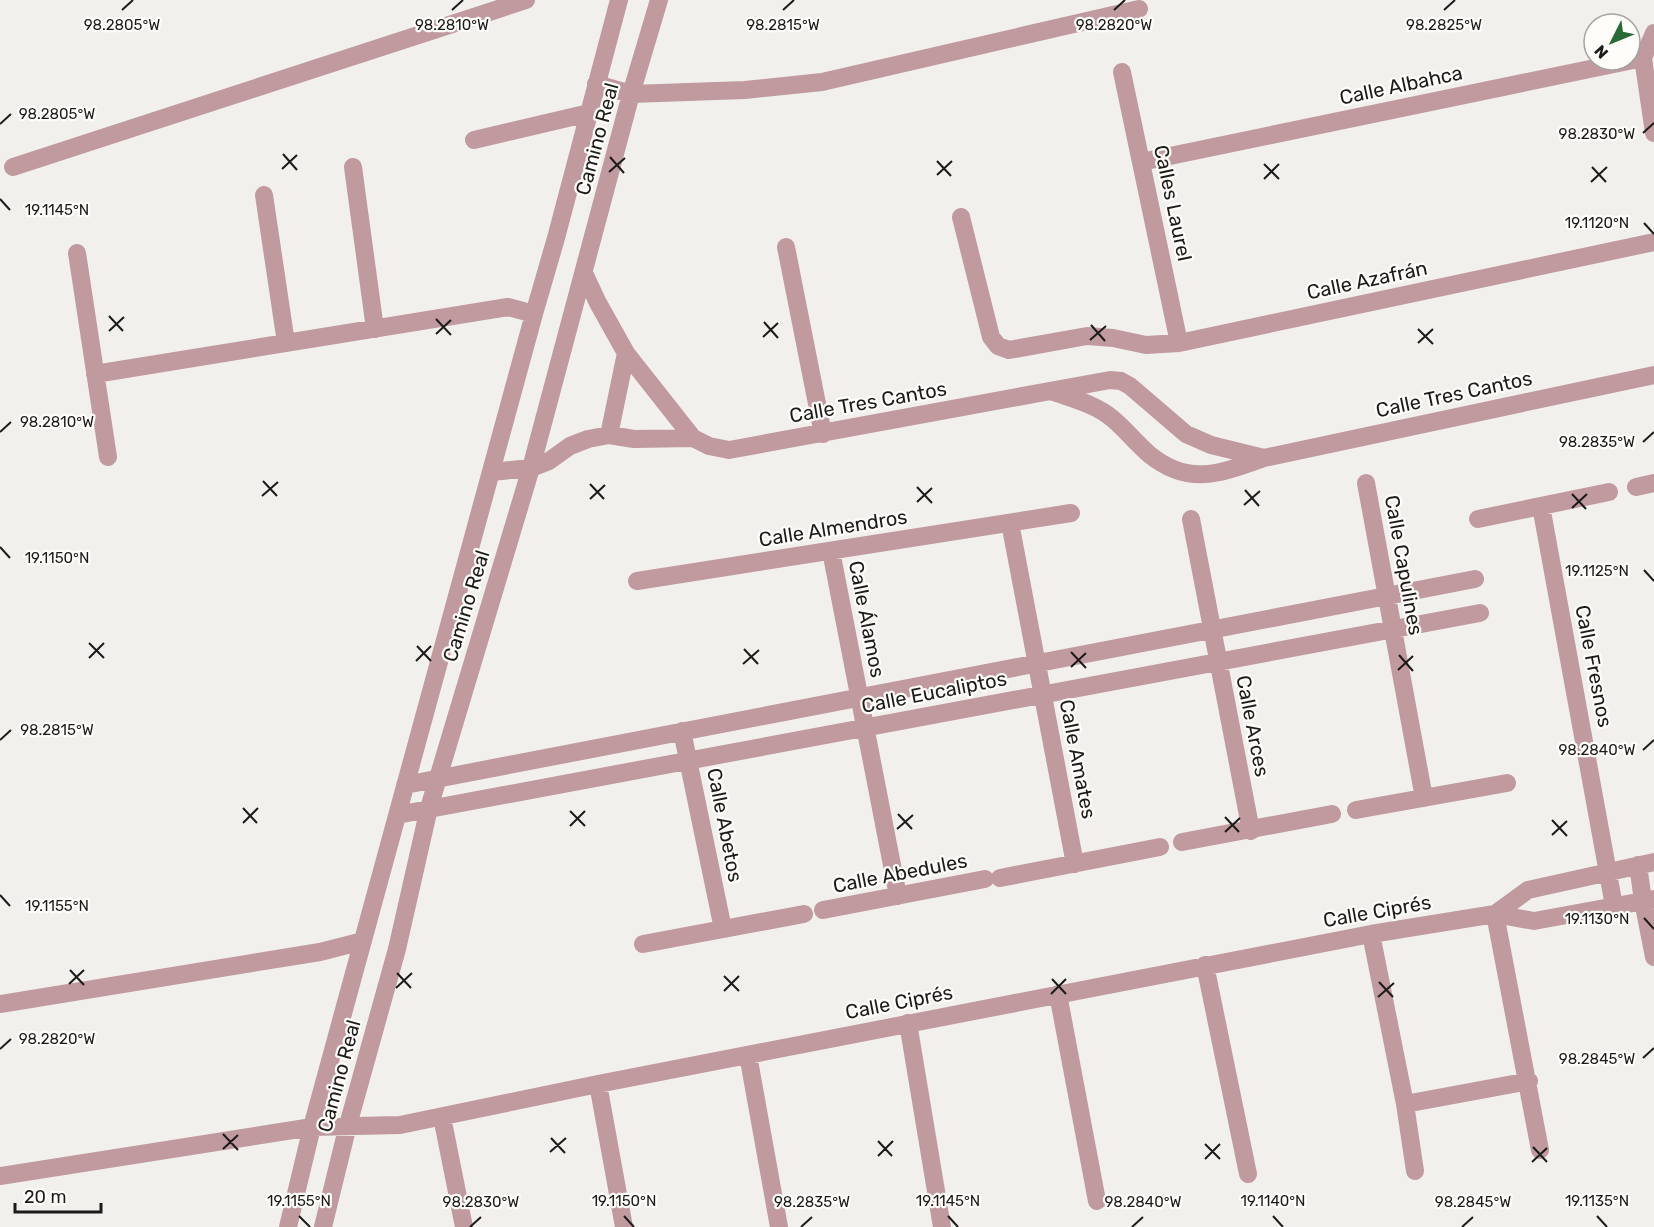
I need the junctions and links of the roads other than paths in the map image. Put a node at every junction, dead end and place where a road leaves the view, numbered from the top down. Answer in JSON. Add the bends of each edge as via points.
{"nodes":[{"id":1,"x":526,"y":0,"type":"edge"},
{"id":2,"x":619,"y":0,"type":"edge"},
{"id":3,"x":659,"y":0,"type":"edge"},
{"id":4,"x":1139,"y":9,"type":"dead end"},
{"id":5,"x":1654,"y":33,"type":"edge"},
{"id":6,"x":1643,"y":58,"type":"junction"},
{"id":7,"x":1122,"y":72,"type":"dead end"},
{"id":8,"x":596,"y":84,"type":"junction"},
{"id":9,"x":632,"y":94,"type":"junction"},
{"id":10,"x":589,"y":112,"type":"junction"},
{"id":11,"x":1654,"y":133,"type":"edge"},
{"id":12,"x":474,"y":140,"type":"dead end"},
{"id":13,"x":1141,"y":162,"type":"junction"},
{"id":14,"x":13,"y":167,"type":"dead end"},
{"id":15,"x":353,"y":167,"type":"dead end"},
{"id":16,"x":264,"y":195,"type":"dead end"},
{"id":17,"x":961,"y":217,"type":"dead end"},
{"id":18,"x":1654,"y":242,"type":"edge"},
{"id":19,"x":786,"y":247,"type":"dead end"},
{"id":20,"x":77,"y":253,"type":"dead end"},
{"id":21,"x":584,"y":273,"type":"junction"},
{"id":22,"x":534,"y":314,"type":"junction"},
{"id":23,"x":375,"y":328,"type":"junction"},
{"id":24,"x":286,"y":343,"type":"junction"},
{"id":25,"x":1179,"y":343,"type":"junction"},
{"id":26,"x":626,"y":353,"type":"junction"},
{"id":27,"x":95,"y":374,"type":"junction"},
{"id":28,"x":1654,"y":375,"type":"edge"},
{"id":29,"x":1053,"y":391,"type":"junction"},
{"id":30,"x":823,"y":434,"type":"junction"},
{"id":31,"x":609,"y":435,"type":"junction"},
{"id":32,"x":693,"y":438,"type":"junction"},
{"id":33,"x":108,"y":457,"type":"dead end"},
{"id":34,"x":1264,"y":458,"type":"junction"},
{"id":35,"x":531,"y":468,"type":"junction"},
{"id":36,"x":491,"y":472,"type":"junction"},
{"id":37,"x":1366,"y":483,"type":"dead end"},
{"id":38,"x":1654,"y":483,"type":"edge"},
{"id":39,"x":1636,"y":487,"type":"dead end"},
{"id":40,"x":1609,"y":492,"type":"dead end"},
{"id":41,"x":1541,"y":506,"type":"junction"},
{"id":42,"x":1071,"y":513,"type":"dead end"},
{"id":43,"x":1191,"y":519,"type":"dead end"},
{"id":44,"x":1478,"y":519,"type":"dead end"},
{"id":45,"x":1010,"y":523,"type":"junction"},
{"id":46,"x":831,"y":551,"type":"junction"},
{"id":47,"x":1475,"y":579,"type":"dead end"},
{"id":48,"x":637,"y":581,"type":"dead end"},
{"id":49,"x":1387,"y":596,"type":"junction"},
{"id":50,"x":1480,"y":613,"type":"dead end"},
{"id":51,"x":1212,"y":629,"type":"junction"},
{"id":52,"x":1393,"y":629,"type":"junction"},
{"id":53,"x":1218,"y":662,"type":"junction"},
{"id":54,"x":1037,"y":663,"type":"junction"},
{"id":55,"x":1043,"y":694,"type":"junction"},
{"id":56,"x":859,"y":697,"type":"junction"},
{"id":57,"x":865,"y":728,"type":"junction"},
{"id":58,"x":682,"y":731,"type":"junction"},
{"id":59,"x":688,"y":760,"type":"junction"},
{"id":60,"x":439,"y":777,"type":"junction"},
{"id":61,"x":1507,"y":783,"type":"dead end"},
{"id":62,"x":405,"y":785,"type":"junction"},
{"id":63,"x":1424,"y":798,"type":"junction"},
{"id":64,"x":429,"y":808,"type":"junction"},
{"id":65,"x":1356,"y":810,"type":"dead end"},
{"id":66,"x":1332,"y":814,"type":"dead end"},
{"id":67,"x":397,"y":815,"type":"junction"},
{"id":68,"x":1251,"y":831,"type":"junction"},
{"id":69,"x":1182,"y":842,"type":"dead end"},
{"id":70,"x":1160,"y":847,"type":"dead end"},
{"id":71,"x":1075,"y":864,"type":"junction"},
{"id":72,"x":1646,"y":864,"type":"edge"},
{"id":73,"x":1609,"y":871,"type":"junction"},
{"id":74,"x":898,"y":897,"type":"junction"},
{"id":75,"x":1648,"y":900,"type":"edge"},
{"id":76,"x":1614,"y":906,"type":"junction"},
{"id":77,"x":823,"y":910,"type":"dead end"},
{"id":78,"x":804,"y":914,"type":"dead end"},
{"id":79,"x":1495,"y":914,"type":"junction"},
{"id":80,"x":723,"y":929,"type":"junction"},
{"id":81,"x":1371,"y":934,"type":"junction"},
{"id":82,"x":363,"y":941,"type":"junction"},
{"id":83,"x":643,"y":944,"type":"dead end"},
{"id":84,"x":1654,"y":957,"type":"edge"},
{"id":85,"x":1205,"y":965,"type":"junction"},
{"id":86,"x":1058,"y":994,"type":"junction"},
{"id":87,"x":0,"y":1004,"type":"edge"},
{"id":88,"x":909,"y":1023,"type":"junction"},
{"id":89,"x":748,"y":1055,"type":"junction"},
{"id":90,"x":1528,"y":1081,"type":"junction"},
{"id":91,"x":598,"y":1084,"type":"junction"},
{"id":92,"x":1405,"y":1104,"type":"junction"},
{"id":93,"x":442,"y":1117,"type":"junction"},
{"id":94,"x":348,"y":1125,"type":"junction"},
{"id":95,"x":312,"y":1127,"type":"junction"},
{"id":96,"x":1540,"y":1150,"type":"dead end"},
{"id":97,"x":1415,"y":1171,"type":"dead end"},
{"id":98,"x":1248,"y":1174,"type":"dead end"},
{"id":99,"x":0,"y":1176,"type":"edge"},
{"id":100,"x":1096,"y":1201,"type":"dead end"},
{"id":101,"x":288,"y":1227,"type":"edge"},
{"id":102,"x":323,"y":1227,"type":"edge"},
{"id":103,"x":464,"y":1227,"type":"edge"},
{"id":104,"x":624,"y":1227,"type":"edge"},
{"id":105,"x":779,"y":1227,"type":"edge"},
{"id":106,"x":942,"y":1227,"type":"edge"}],
"edges":[{"from":1,"to":14,"type":"street"},
{"from":2,"to":8,"type":"street","name":"Camino Real"},
{"from":3,"to":9,"type":"street","name":"Camino Real"},
{"from":4,"to":9,"type":"street","via":[[822,82],[745,90]]},
{"from":5,"to":6,"type":"street"},
{"from":6,"to":11,"type":"street"},
{"from":6,"to":13,"type":"street","name":"Calle Albahca"},
{"from":7,"to":13,"type":"street","name":"Calles Laurel"},
{"from":8,"to":9,"type":"street"},
{"from":8,"to":10,"type":"street","name":"Camino Real"},
{"from":9,"to":21,"type":"street","name":"Camino Real"},
{"from":10,"to":12,"type":"street"},
{"from":10,"to":22,"type":"street","name":"Camino Real"},
{"from":13,"to":25,"type":"street","name":"Calles Laurel"},
{"from":15,"to":23,"type":"street"},
{"from":16,"to":24,"type":"street"},
{"from":17,"to":25,"type":"street","name":"Calle Azafrán","via":[[991,337],[998,346],[1009,350],[1088,336],[1146,345]]},
{"from":18,"to":25,"type":"street","name":"Calle Azafrán"},
{"from":19,"to":30,"type":"street"},
{"from":20,"to":27,"type":"street"},
{"from":21,"to":26,"type":"street"},
{"from":21,"to":35,"type":"street","name":"Camino Real"},
{"from":22,"to":23,"type":"street","via":[[508,307]]},
{"from":22,"to":36,"type":"street","name":"Camino Real"},
{"from":23,"to":24,"type":"street"},
{"from":24,"to":27,"type":"street"},
{"from":26,"to":31,"type":"street"},
{"from":26,"to":32,"type":"street"},
{"from":27,"to":33,"type":"street"},
{"from":28,"to":34,"type":"street","name":"Calle Tres Cantos"},
{"from":29,"to":30,"type":"street","name":"Calle Tres Cantos"},
{"from":29,"to":34,"type":"street","name":"Calle Tres Cantos","via":[[1121,381],[1186,434],[1210,445]]},
{"from":29,"to":34,"type":"street","name":"Calle Tres Cantos","via":[[1112,418],[1150,455],[1172,469],[1198,476],[1225,472]]},
{"from":30,"to":32,"type":"street","name":"Calle Tres Cantos","via":[[729,450]]},
{"from":31,"to":32,"type":"street","name":"Calle Tres Cantos","via":[[634,439]]},
{"from":31,"to":35,"type":"street","name":"Calle Tres Cantos","via":[[570,446]]},
{"from":35,"to":36,"type":"street","name":"Calle Tres Cantos"},
{"from":35,"to":60,"type":"street","name":"Camino Real"},
{"from":36,"to":62,"type":"street","name":"Camino Real"},
{"from":37,"to":49,"type":"street","name":"Calle Capulines"},
{"from":38,"to":39,"type":"street"},
{"from":40,"to":41,"type":"street"},
{"from":41,"to":44,"type":"street"},
{"from":41,"to":73,"type":"street","name":"Calle Fresnos"},
{"from":42,"to":45,"type":"street","name":"Calle Almendros"},
{"from":43,"to":51,"type":"street","name":"Calle Arces"},
{"from":45,"to":46,"type":"street","name":"Calle Almendros"},
{"from":45,"to":54,"type":"street","name":"Calle Amates"},
{"from":46,"to":48,"type":"street","name":"Calle Almendros"},
{"from":46,"to":56,"type":"street","name":"Calle Álamos"},
{"from":47,"to":49,"type":"street","name":"Calle Eucaliptos"},
{"from":49,"to":51,"type":"street","name":"Calle Eucaliptos"},
{"from":49,"to":52,"type":"street","name":"Calle Capulines"},
{"from":50,"to":52,"type":"street","name":"Calle Eucaliptos"},
{"from":51,"to":53,"type":"street","name":"Calle Arces"},
{"from":51,"to":54,"type":"street","name":"Calle Eucaliptos"},
{"from":52,"to":53,"type":"street","name":"Calle Eucaliptos"},
{"from":52,"to":63,"type":"street","name":"Calle Capulines"},
{"from":53,"to":55,"type":"street","name":"Calle Eucaliptos"},
{"from":53,"to":68,"type":"street","name":"Calle Arces"},
{"from":54,"to":55,"type":"street","name":"Calle Amates"},
{"from":54,"to":56,"type":"street","name":"Calle Eucaliptos"},
{"from":55,"to":57,"type":"street","name":"Calle Eucaliptos"},
{"from":55,"to":71,"type":"street","name":"Calle Amates"},
{"from":56,"to":57,"type":"street","name":"Calle Álamos"},
{"from":56,"to":58,"type":"street","name":"Calle Eucaliptos"},
{"from":57,"to":59,"type":"street","name":"Calle Eucaliptos"},
{"from":57,"to":74,"type":"street","name":"Calle Álamos"},
{"from":58,"to":59,"type":"street","name":"Calle Abetos"},
{"from":58,"to":60,"type":"street","name":"Calle Eucaliptos"},
{"from":59,"to":64,"type":"street","name":"Calle Eucaliptos"},
{"from":59,"to":80,"type":"street","name":"Calle Abetos"},
{"from":60,"to":62,"type":"street","name":"Calle Eucaliptos"},
{"from":60,"to":64,"type":"street","name":"Camino Real"},
{"from":61,"to":63,"type":"street"},
{"from":62,"to":67,"type":"street","name":"Camino Real"},
{"from":63,"to":65,"type":"street"},
{"from":64,"to":67,"type":"street","name":"Calle Eucaliptos"},
{"from":64,"to":94,"type":"street","name":"Camino Real"},
{"from":66,"to":68,"type":"street"},
{"from":67,"to":82,"type":"street","name":"Camino Real"},
{"from":68,"to":69,"type":"street"},
{"from":70,"to":71,"type":"street","name":"Calle Abedules"},
{"from":71,"to":74,"type":"street","name":"Calle Abedules"},
{"from":72,"to":73,"type":"street","name":"Calle Ciprés"},
{"from":72,"to":75,"type":"street"},
{"from":73,"to":76,"type":"street","name":"Calle Fresnos"},
{"from":73,"to":79,"type":"street","name":"Calle Ciprés","via":[[1528,890]]},
{"from":74,"to":77,"type":"street","name":"Calle Abedules"},
{"from":75,"to":76,"type":"street","name":"Calle Ciprés"},
{"from":75,"to":84,"type":"street"},
{"from":76,"to":79,"type":"street","name":"Calle Ciprés","via":[[1534,921]]},
{"from":78,"to":80,"type":"street"},
{"from":79,"to":81,"type":"street","name":"Calle Ciprés"},
{"from":79,"to":90,"type":"street"},
{"from":80,"to":83,"type":"street"},
{"from":81,"to":85,"type":"street","name":"Calle Ciprés"},
{"from":81,"to":92,"type":"street"},
{"from":82,"to":87,"type":"street","via":[[320,952]]},
{"from":82,"to":95,"type":"street","name":"Camino Real"},
{"from":85,"to":86,"type":"street","name":"Calle Ciprés"},
{"from":85,"to":98,"type":"street"},
{"from":86,"to":88,"type":"street","name":"Calle Ciprés"},
{"from":86,"to":100,"type":"street"},
{"from":88,"to":89,"type":"street","name":"Calle Ciprés"},
{"from":88,"to":106,"type":"street"},
{"from":89,"to":91,"type":"street","name":"Calle Ciprés"},
{"from":89,"to":105,"type":"street"},
{"from":90,"to":92,"type":"street"},
{"from":90,"to":96,"type":"street"},
{"from":91,"to":93,"type":"street","name":"Calle Ciprés"},
{"from":91,"to":104,"type":"street"},
{"from":92,"to":97,"type":"street"},
{"from":93,"to":94,"type":"street","name":"Calle Ciprés","via":[[400,1125]]},
{"from":93,"to":103,"type":"street"},
{"from":94,"to":95,"type":"street","name":"Calle Ciprés"},
{"from":94,"to":102,"type":"street","name":"Camino Real"},
{"from":95,"to":99,"type":"street","name":"Calle Ciprés"},
{"from":95,"to":101,"type":"street","name":"Camino Real"}]}
